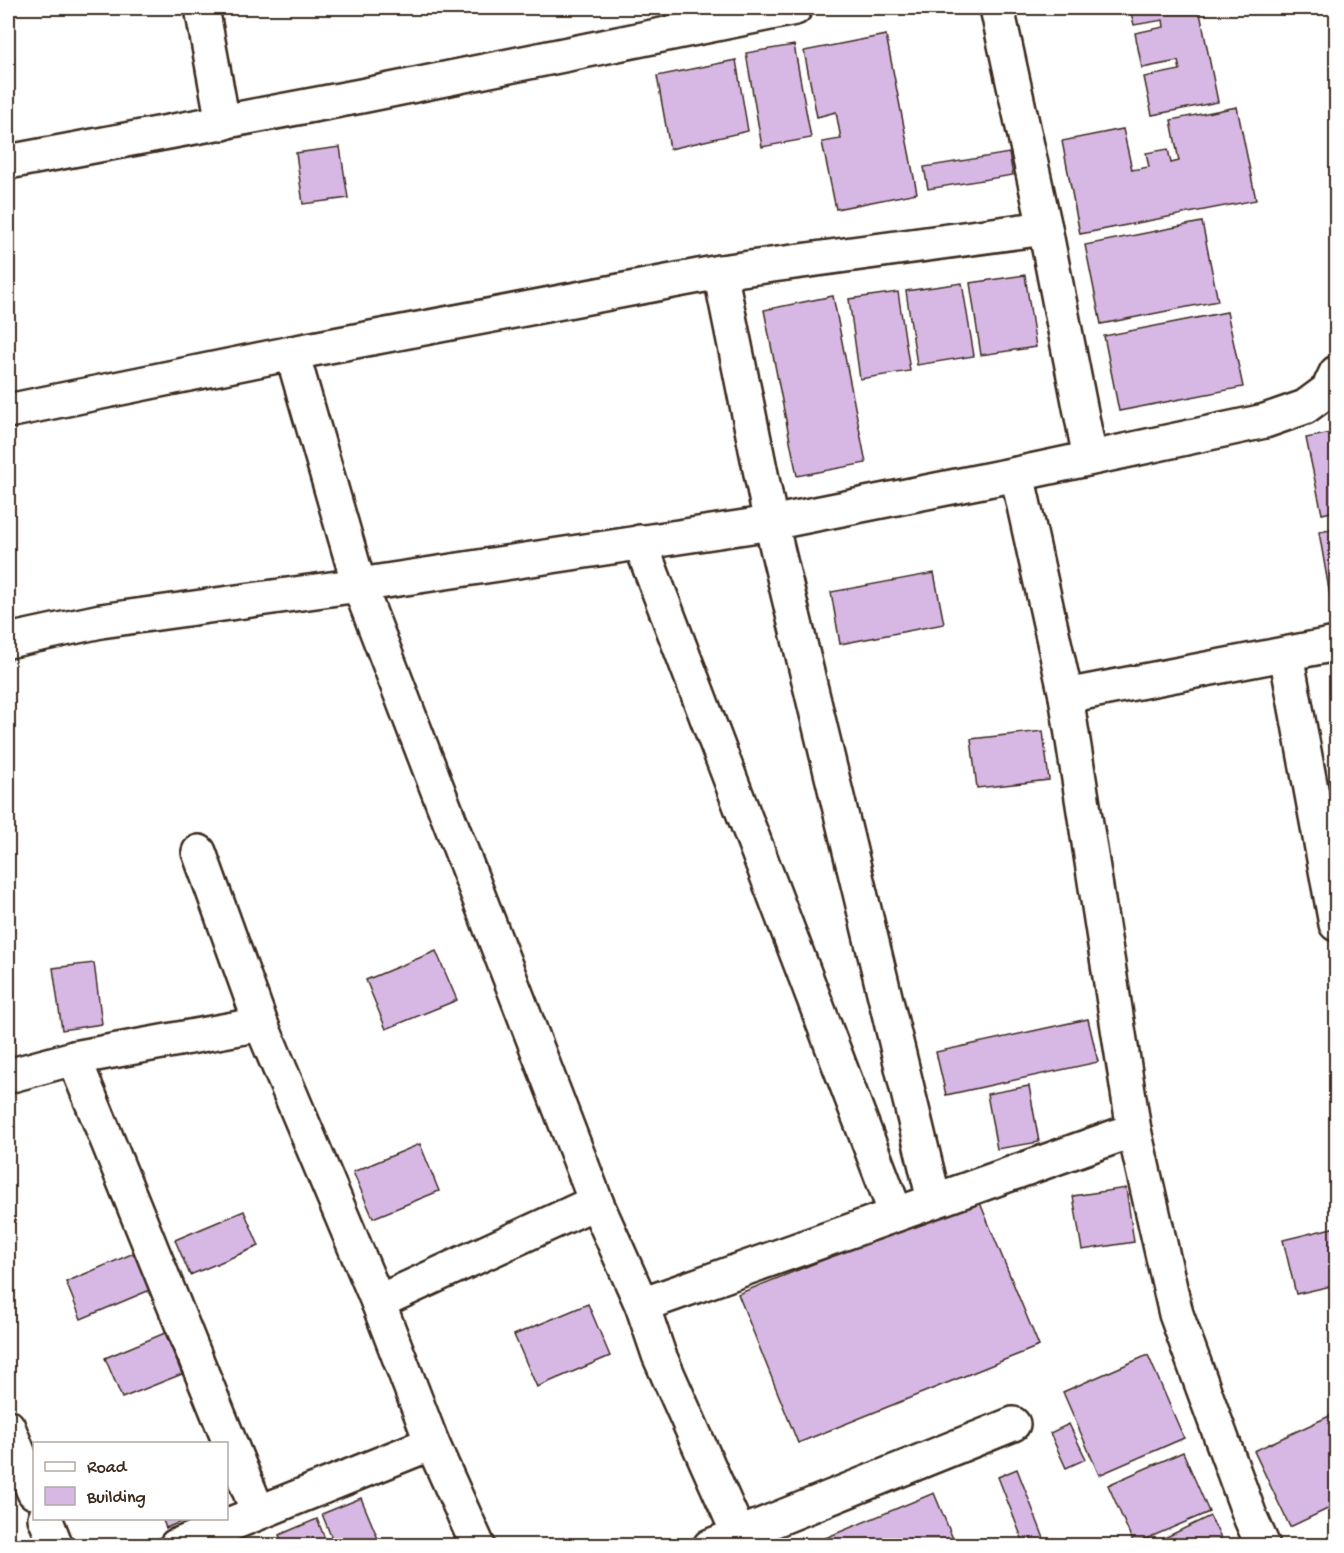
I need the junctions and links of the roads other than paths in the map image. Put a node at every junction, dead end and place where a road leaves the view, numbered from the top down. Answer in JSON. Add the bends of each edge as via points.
{"nodes":[{"id":1,"x":202,"y":8,"type":"edge"},
{"id":2,"x":795,"y":8,"type":"edge"},
{"id":3,"x":997,"y":8,"type":"edge"},
{"id":4,"x":755,"y":11,"type":"edge"},
{"id":5,"x":223,"y":123,"type":"junction"},
{"id":6,"x":8,"y":162,"type":"edge"},
{"id":7,"x":1045,"y":228,"type":"junction"},
{"id":8,"x":720,"y":272,"type":"junction"},
{"id":9,"x":292,"y":353,"type":"junction"},
{"id":10,"x":1336,"y":373,"type":"edge"},
{"id":11,"x":8,"y":411,"type":"edge"},
{"id":12,"x":1090,"y":458,"type":"junction"},
{"id":13,"x":1017,"y":474,"type":"junction"},
{"id":14,"x":771,"y":523,"type":"junction"},
{"id":15,"x":640,"y":542,"type":"junction"},
{"id":16,"x":359,"y":585,"type":"junction"},
{"id":17,"x":8,"y":641,"type":"edge"},
{"id":18,"x":1336,"y":644,"type":"edge"},
{"id":19,"x":1286,"y":654,"type":"junction"},
{"id":20,"x":1066,"y":696,"type":"junction"},
{"id":21,"x":199,"y":852,"type":"dead end"},
{"id":22,"x":1336,"y":924,"type":"edge"},
{"id":23,"x":261,"y":1024,"type":"junction"},
{"id":24,"x":74,"y":1058,"type":"junction"},
{"id":25,"x":8,"y":1076,"type":"edge"},
{"id":26,"x":1134,"y":1130,"type":"junction"},
{"id":27,"x":934,"y":1200,"type":"junction"},
{"id":28,"x":596,"y":1202,"type":"junction"},
{"id":29,"x":896,"y":1214,"type":"junction"},
{"id":30,"x":378,"y":1302,"type":"junction"},
{"id":31,"x":642,"y":1305,"type":"junction"},
{"id":32,"x":1013,"y":1424,"type":"dead end"},
{"id":33,"x":8,"y":1426,"type":"edge"},
{"id":34,"x":432,"y":1443,"type":"junction"},
{"id":35,"x":33,"y":1489,"type":"edge"},
{"id":36,"x":258,"y":1512,"type":"junction"},
{"id":37,"x":46,"y":1520,"type":"edge"},
{"id":38,"x":731,"y":1542,"type":"edge"},
{"id":39,"x":56,"y":1545,"type":"edge"},
{"id":40,"x":176,"y":1545,"type":"edge"},
{"id":41,"x":478,"y":1545,"type":"edge"},
{"id":42,"x":1263,"y":1545,"type":"edge"}],
"edges":[{"from":1,"to":5,"type":"street"},
{"from":2,"to":4,"type":"street"},
{"from":3,"to":7,"type":"street"},
{"from":4,"to":5,"type":"street"},
{"from":5,"to":6,"type":"street"},
{"from":7,"to":8,"type":"street"},
{"from":7,"to":12,"type":"street"},
{"from":8,"to":9,"type":"street"},
{"from":8,"to":14,"type":"street"},
{"from":9,"to":11,"type":"street"},
{"from":9,"to":16,"type":"street"},
{"from":10,"to":12,"type":"street","via":[[1328,390],[1305,407],[1264,421]]},
{"from":12,"to":13,"type":"street"},
{"from":13,"to":14,"type":"street"},
{"from":13,"to":20,"type":"street"},
{"from":14,"to":15,"type":"street"},
{"from":14,"to":27,"type":"street"},
{"from":15,"to":16,"type":"street"},
{"from":15,"to":29,"type":"street"},
{"from":16,"to":17,"type":"street","via":[[101,621]]},
{"from":16,"to":28,"type":"street"},
{"from":18,"to":19,"type":"street"},
{"from":19,"to":20,"type":"street"},
{"from":19,"to":22,"type":"street"},
{"from":20,"to":26,"type":"street"},
{"from":21,"to":23,"type":"street"},
{"from":23,"to":24,"type":"street"},
{"from":23,"to":30,"type":"street"},
{"from":24,"to":25,"type":"street"},
{"from":24,"to":36,"type":"street"},
{"from":26,"to":27,"type":"street"},
{"from":26,"to":42,"type":"street","via":[[1176,1314]]},
{"from":27,"to":29,"type":"street"},
{"from":28,"to":30,"type":"street"},
{"from":28,"to":31,"type":"street"},
{"from":29,"to":31,"type":"street"},
{"from":30,"to":34,"type":"street"},
{"from":31,"to":38,"type":"street"},
{"from":32,"to":38,"type":"street"},
{"from":33,"to":35,"type":"street"},
{"from":34,"to":36,"type":"street"},
{"from":34,"to":41,"type":"street"},
{"from":36,"to":40,"type":"street"},
{"from":37,"to":39,"type":"street"}]}
